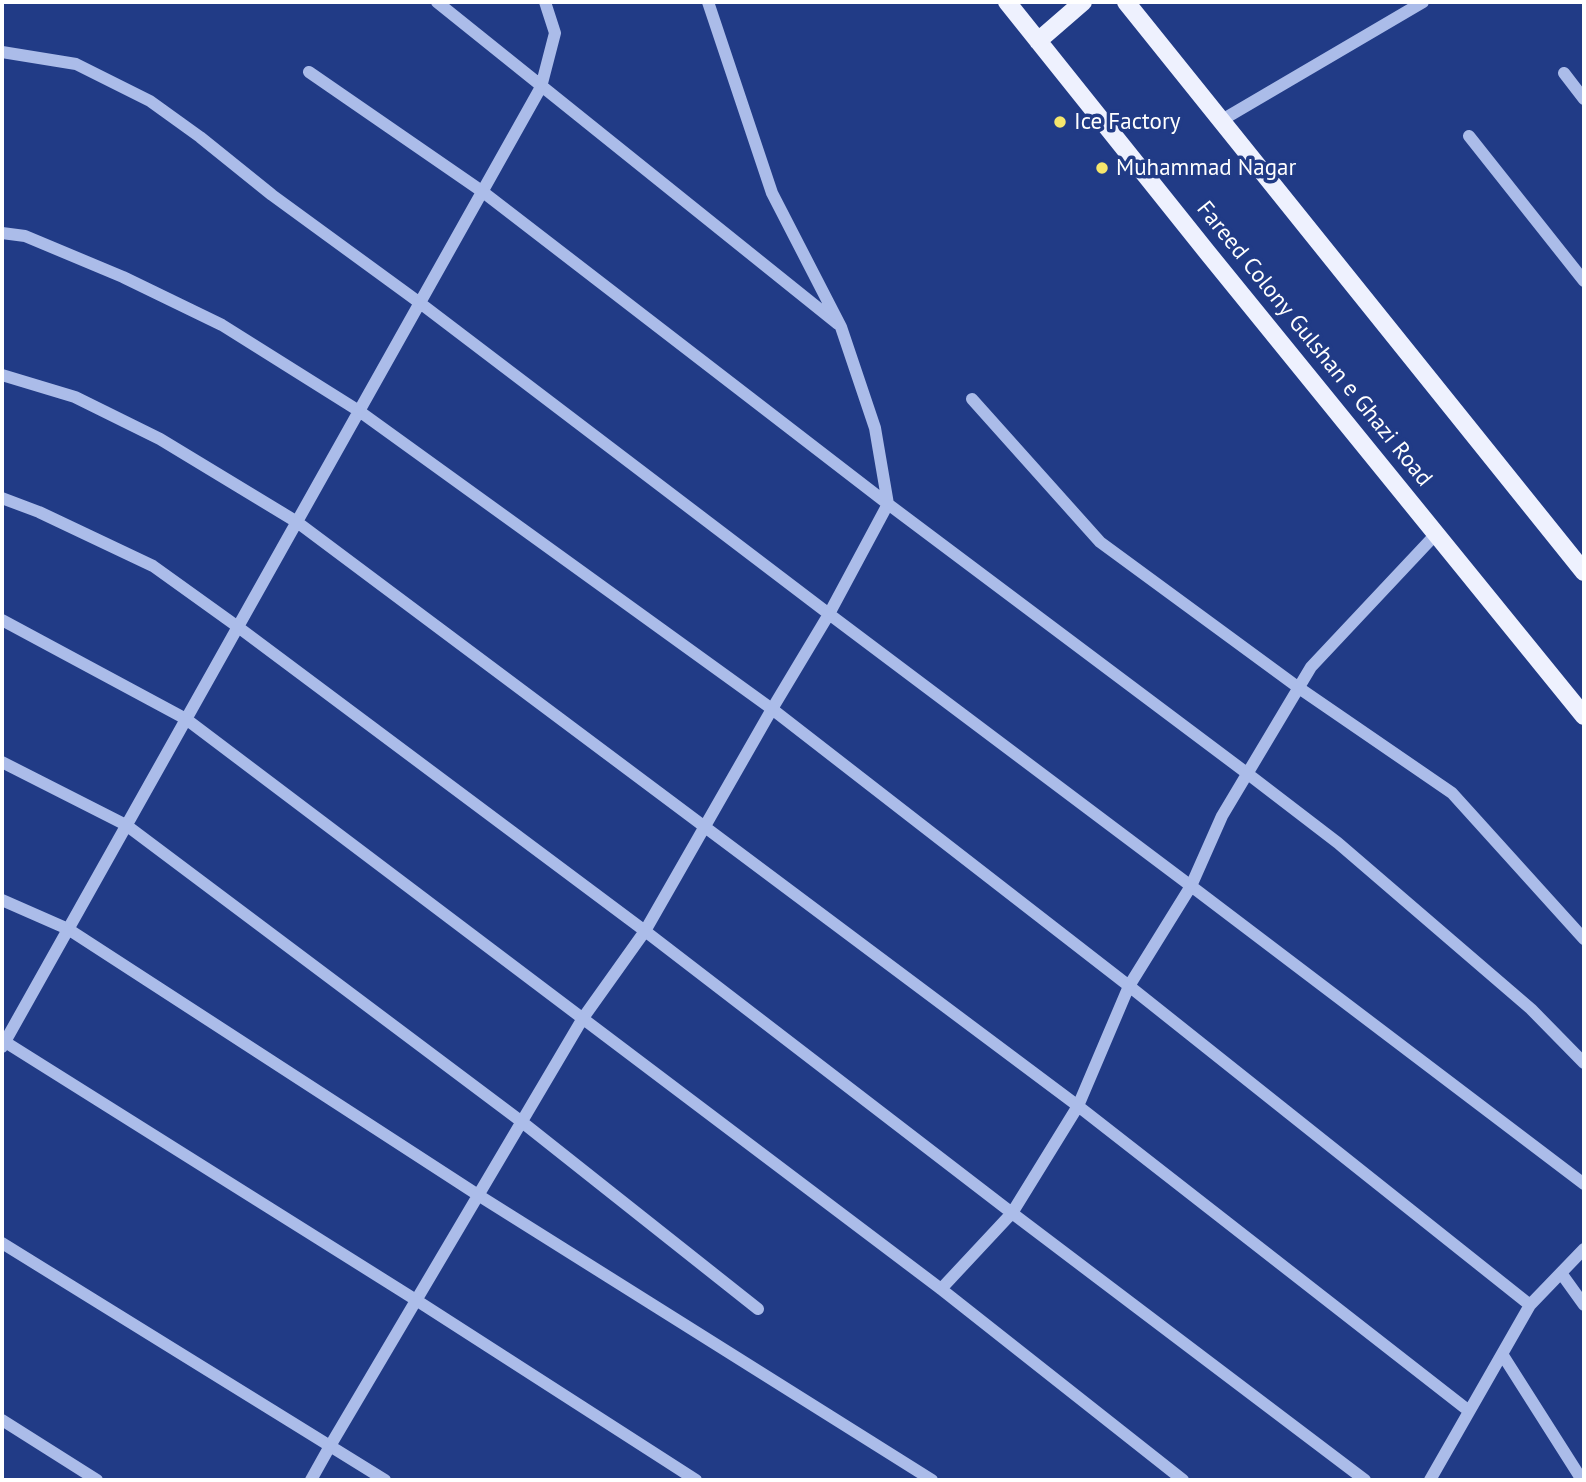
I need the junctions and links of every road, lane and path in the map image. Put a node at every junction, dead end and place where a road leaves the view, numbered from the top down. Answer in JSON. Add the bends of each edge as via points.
{"nodes":[{"id":1,"x":437,"y":2,"type":"edge"},
{"id":2,"x":545,"y":2,"type":"edge"},
{"id":3,"x":708,"y":2,"type":"edge"},
{"id":4,"x":1007,"y":2,"type":"edge"},
{"id":5,"x":1083,"y":2,"type":"edge"},
{"id":6,"x":1126,"y":2,"type":"edge"},
{"id":7,"x":1423,"y":2,"type":"edge"},
{"id":8,"x":1038,"y":41,"type":"junction"},
{"id":9,"x":2,"y":52,"type":"edge"},
{"id":10,"x":309,"y":72,"type":"dead end"},
{"id":11,"x":1564,"y":73,"type":"dead end"},
{"id":12,"x":541,"y":87,"type":"junction"},
{"id":13,"x":1584,"y":99,"type":"edge"},
{"id":14,"x":1222,"y":120,"type":"junction"},
{"id":15,"x":1469,"y":136,"type":"dead end"},
{"id":16,"x":483,"y":192,"type":"junction"},
{"id":17,"x":2,"y":233,"type":"edge"},
{"id":18,"x":1584,"y":281,"type":"edge"},
{"id":19,"x":420,"y":303,"type":"junction"},
{"id":20,"x":841,"y":327,"type":"junction"},
{"id":21,"x":2,"y":375,"type":"edge"},
{"id":22,"x":972,"y":399,"type":"dead end"},
{"id":23,"x":359,"y":411,"type":"junction"},
{"id":24,"x":2,"y":498,"type":"edge"},
{"id":25,"x":888,"y":504,"type":"junction"},
{"id":26,"x":297,"y":522,"type":"junction"},
{"id":27,"x":1436,"y":534,"type":"junction"},
{"id":28,"x":1584,"y":572,"type":"edge"},
{"id":29,"x":829,"y":614,"type":"junction"},
{"id":30,"x":2,"y":620,"type":"edge"},
{"id":31,"x":238,"y":626,"type":"junction"},
{"id":32,"x":1299,"y":688,"type":"junction"},
{"id":33,"x":772,"y":709,"type":"junction"},
{"id":34,"x":1584,"y":716,"type":"edge"},
{"id":35,"x":186,"y":719,"type":"junction"},
{"id":36,"x":2,"y":762,"type":"edge"},
{"id":37,"x":1248,"y":774,"type":"junction"},
{"id":38,"x":126,"y":825,"type":"junction"},
{"id":39,"x":705,"y":827,"type":"junction"},
{"id":40,"x":1191,"y":886,"type":"junction"},
{"id":41,"x":2,"y":900,"type":"edge"},
{"id":42,"x":68,"y":929,"type":"junction"},
{"id":43,"x":645,"y":931,"type":"junction"},
{"id":44,"x":1584,"y":939,"type":"edge"},
{"id":45,"x":1129,"y":986,"type":"junction"},
{"id":46,"x":583,"y":1018,"type":"junction"},
{"id":47,"x":3,"y":1043,"type":"edge"},
{"id":48,"x":1584,"y":1063,"type":"edge"},
{"id":49,"x":1077,"y":1106,"type":"junction"},
{"id":50,"x":522,"y":1122,"type":"junction"},
{"id":51,"x":1584,"y":1184,"type":"edge"},
{"id":52,"x":478,"y":1195,"type":"junction"},
{"id":53,"x":1012,"y":1213,"type":"junction"},
{"id":54,"x":2,"y":1243,"type":"edge"},
{"id":55,"x":1584,"y":1249,"type":"edge"},
{"id":56,"x":1561,"y":1273,"type":"junction"},
{"id":57,"x":941,"y":1289,"type":"junction"},
{"id":58,"x":416,"y":1300,"type":"junction"},
{"id":59,"x":1530,"y":1305,"type":"junction"},
{"id":60,"x":1584,"y":1305,"type":"edge"},
{"id":61,"x":758,"y":1310,"type":"dead end"},
{"id":62,"x":1502,"y":1354,"type":"junction"},
{"id":63,"x":1469,"y":1411,"type":"junction"},
{"id":64,"x":2,"y":1420,"type":"edge"},
{"id":65,"x":330,"y":1446,"type":"junction"},
{"id":66,"x":97,"y":1480,"type":"edge"},
{"id":67,"x":311,"y":1480,"type":"edge"},
{"id":68,"x":385,"y":1480,"type":"edge"},
{"id":69,"x":696,"y":1480,"type":"edge"},
{"id":70,"x":932,"y":1480,"type":"edge"},
{"id":71,"x":1183,"y":1480,"type":"edge"},
{"id":72,"x":1365,"y":1480,"type":"edge"},
{"id":73,"x":1430,"y":1480,"type":"edge"},
{"id":74,"x":1582,"y":1480,"type":"edge"}],
"edges":[{"from":1,"to":12,"type":"street"},
{"from":2,"to":12,"type":"street","via":[[555,33]]},
{"from":3,"to":20,"type":"street","via":[[772,192]]},
{"from":4,"to":8,"type":"main road","name":"Fareed Colony Gulshan e Ghazi Road"},
{"from":5,"to":8,"type":"main road"},
{"from":6,"to":14,"type":"main road"},
{"from":7,"to":14,"type":"street"},
{"from":8,"to":27,"type":"main road","name":"Fareed Colony Gulshan e Ghazi Road"},
{"from":9,"to":19,"type":"street","via":[[76,64],[150,101]]},
{"from":10,"to":16,"type":"street"},
{"from":11,"to":13,"type":"street"},
{"from":12,"to":16,"type":"street"},
{"from":12,"to":20,"type":"street"},
{"from":14,"to":28,"type":"main road"},
{"from":15,"to":18,"type":"street"},
{"from":16,"to":19,"type":"street"},
{"from":16,"to":25,"type":"street"},
{"from":17,"to":23,"type":"street","via":[[25,236],[222,325]]},
{"from":19,"to":23,"type":"street"},
{"from":19,"to":29,"type":"street"},
{"from":20,"to":25,"type":"street","via":[[875,428]]},
{"from":21,"to":26,"type":"street","via":[[75,397],[160,439]]},
{"from":22,"to":32,"type":"street","via":[[1100,542]]},
{"from":23,"to":26,"type":"street"},
{"from":23,"to":33,"type":"street"},
{"from":24,"to":31,"type":"street","via":[[153,566]]},
{"from":25,"to":29,"type":"street"},
{"from":25,"to":37,"type":"street"},
{"from":26,"to":31,"type":"street"},
{"from":26,"to":39,"type":"street"},
{"from":27,"to":32,"type":"street","via":[[1311,667]]},
{"from":27,"to":34,"type":"main road","name":"Fareed Colony Gulshan e Ghazi Road"},
{"from":29,"to":33,"type":"street"},
{"from":29,"to":40,"type":"street"},
{"from":30,"to":35,"type":"street"},
{"from":31,"to":35,"type":"street"},
{"from":31,"to":43,"type":"street"},
{"from":32,"to":37,"type":"street"},
{"from":32,"to":44,"type":"street","via":[[1452,793]]},
{"from":33,"to":39,"type":"street"},
{"from":33,"to":45,"type":"street"},
{"from":35,"to":38,"type":"street"},
{"from":35,"to":46,"type":"street"},
{"from":36,"to":38,"type":"street"},
{"from":37,"to":40,"type":"street","via":[[1222,816]]},
{"from":37,"to":48,"type":"street","via":[[1521,1000]]},
{"from":38,"to":42,"type":"street"},
{"from":38,"to":50,"type":"street"},
{"from":39,"to":43,"type":"street"},
{"from":39,"to":49,"type":"street"},
{"from":40,"to":45,"type":"street"},
{"from":40,"to":51,"type":"street"},
{"from":41,"to":42,"type":"street"},
{"from":42,"to":47,"type":"street"},
{"from":42,"to":52,"type":"street"},
{"from":43,"to":46,"type":"street"},
{"from":43,"to":53,"type":"street"},
{"from":45,"to":49,"type":"street"},
{"from":45,"to":59,"type":"street"},
{"from":46,"to":50,"type":"street"},
{"from":46,"to":57,"type":"street"},
{"from":47,"to":58,"type":"street"},
{"from":49,"to":53,"type":"street"},
{"from":49,"to":63,"type":"street"},
{"from":50,"to":52,"type":"street"},
{"from":50,"to":61,"type":"street"},
{"from":52,"to":58,"type":"street"},
{"from":52,"to":70,"type":"street"},
{"from":53,"to":57,"type":"street"},
{"from":53,"to":72,"type":"street"},
{"from":54,"to":65,"type":"street"},
{"from":55,"to":56,"type":"street"},
{"from":56,"to":59,"type":"street"},
{"from":56,"to":60,"type":"street"},
{"from":57,"to":71,"type":"street"},
{"from":58,"to":65,"type":"street"},
{"from":58,"to":69,"type":"street"},
{"from":59,"to":62,"type":"street"},
{"from":62,"to":63,"type":"street"},
{"from":62,"to":74,"type":"street"},
{"from":63,"to":73,"type":"street"},
{"from":64,"to":66,"type":"street"},
{"from":65,"to":67,"type":"street"},
{"from":65,"to":68,"type":"street"}]}
